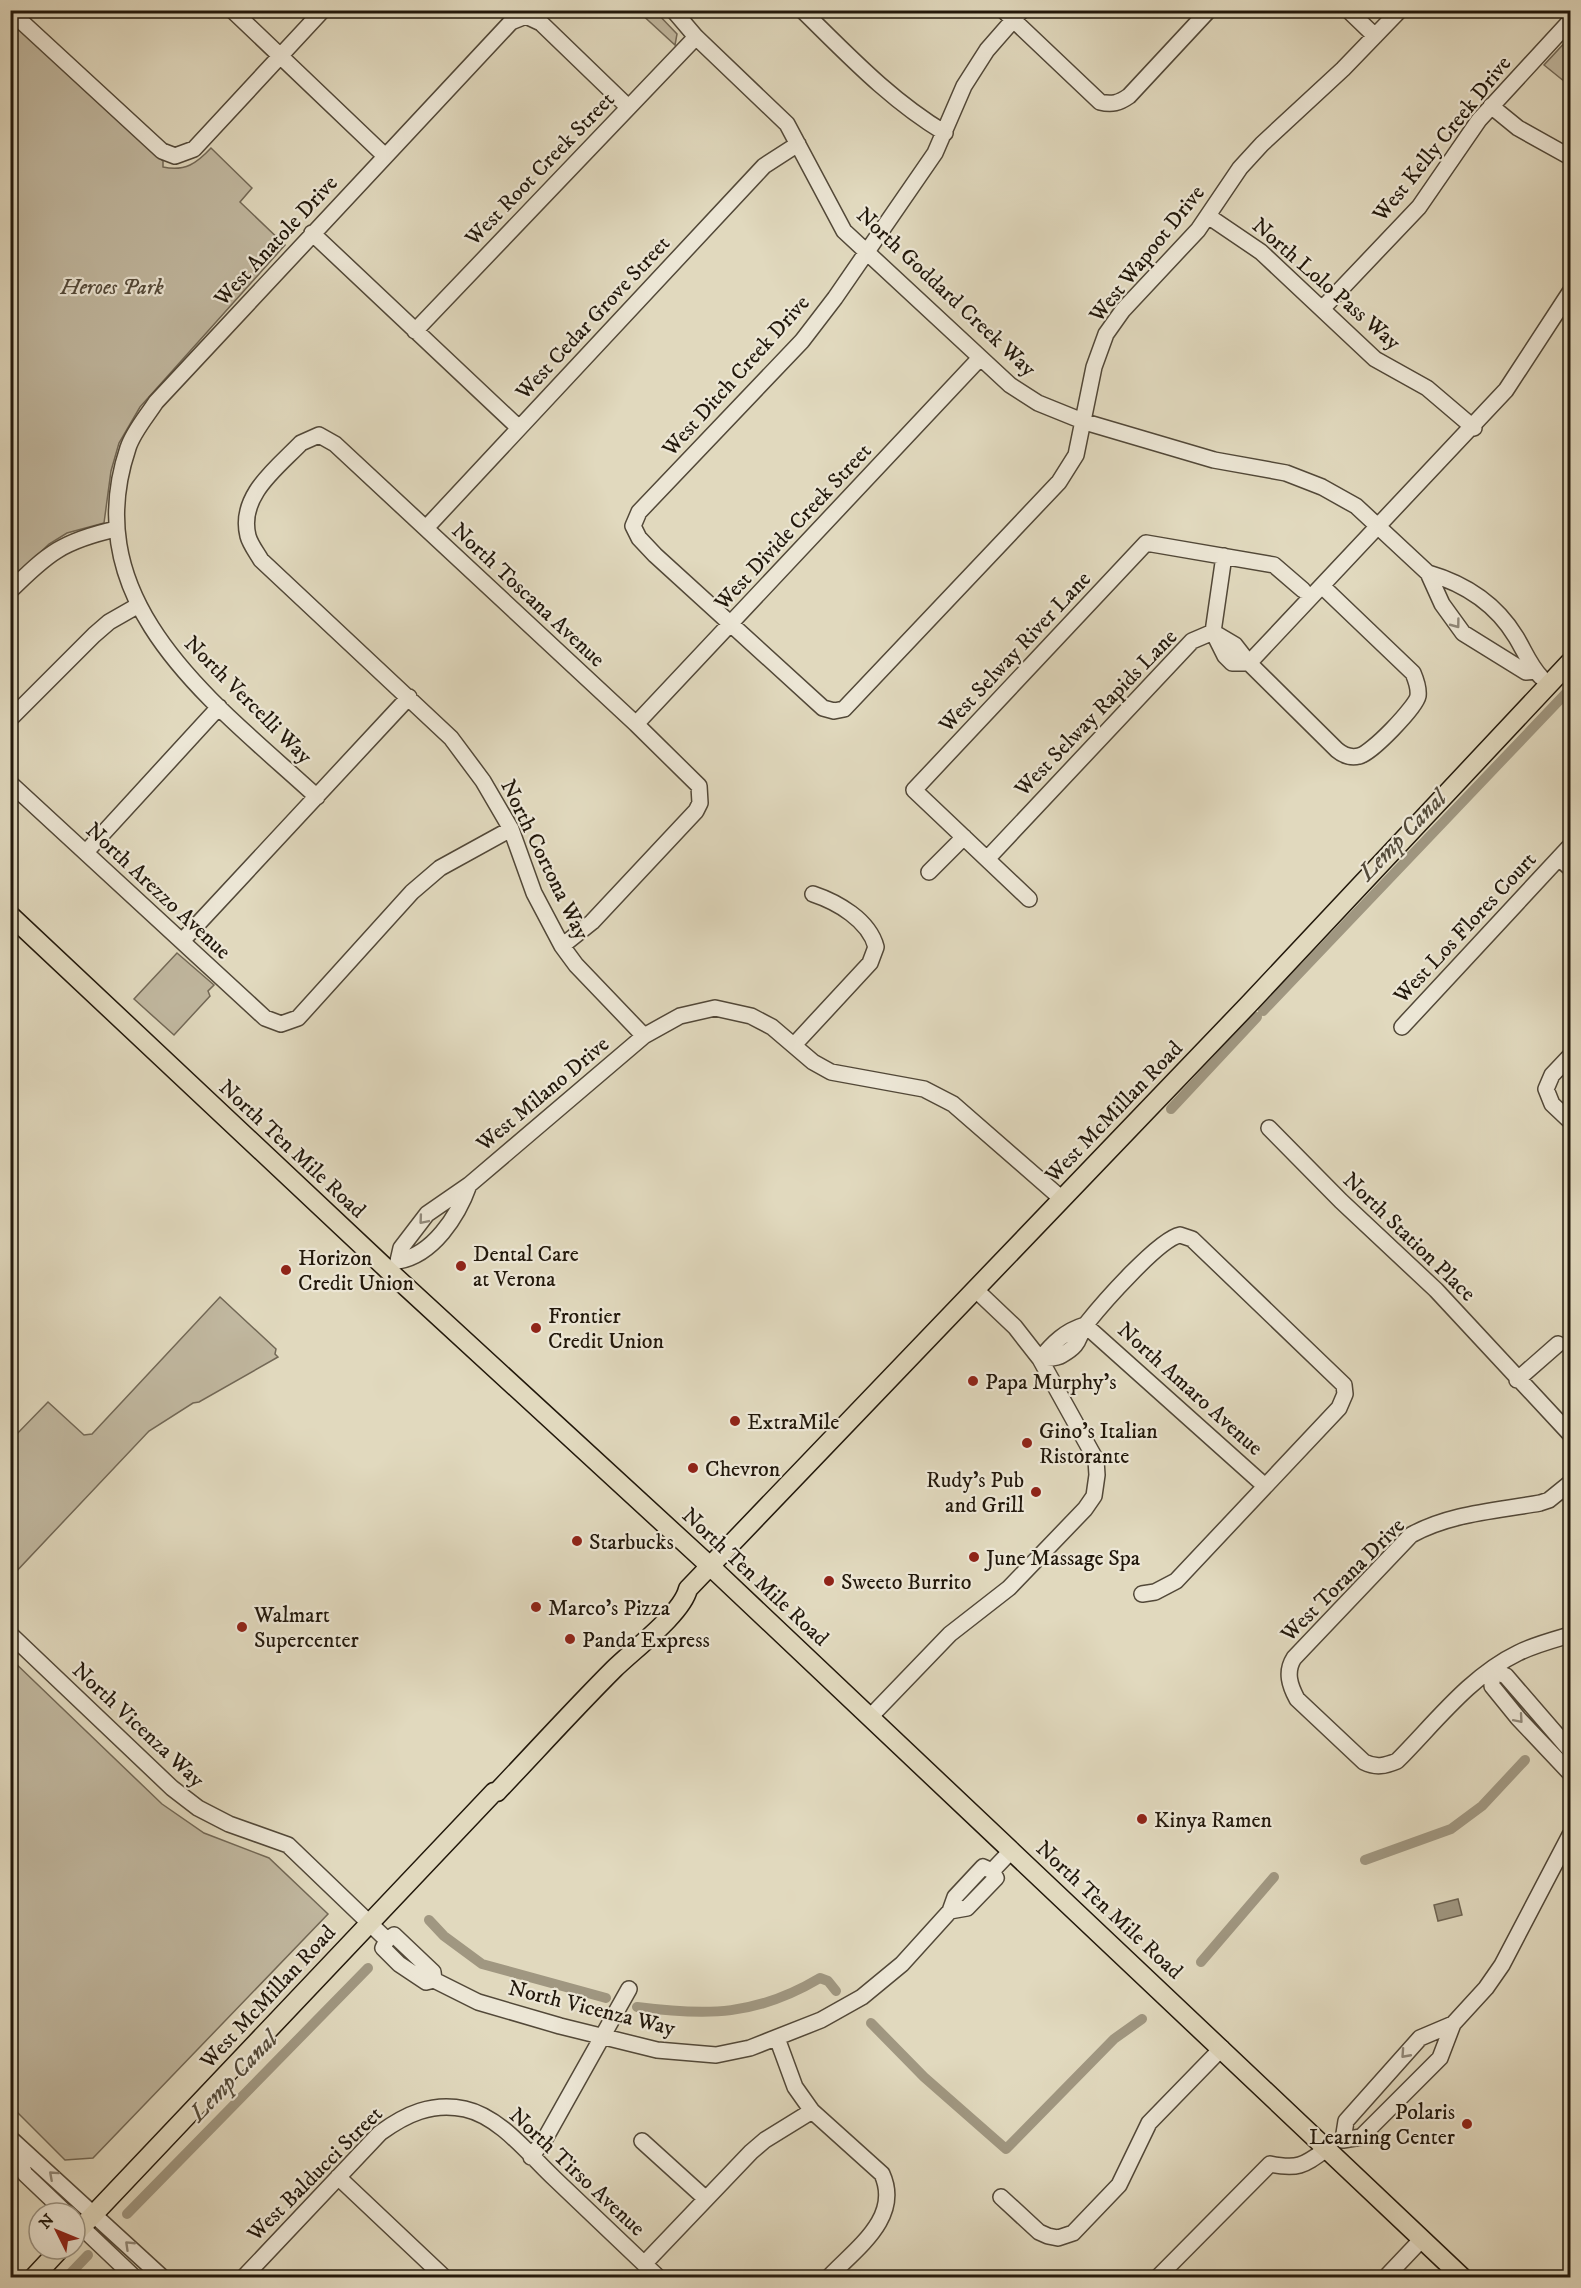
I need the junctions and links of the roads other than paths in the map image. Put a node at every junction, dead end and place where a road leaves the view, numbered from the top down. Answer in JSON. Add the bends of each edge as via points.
{"nodes":[{"id":1,"x":10,"y":10,"type":"edge"},
{"id":2,"x":232,"y":10,"type":"edge"},
{"id":3,"x":323,"y":10,"type":"edge"},
{"id":4,"x":673,"y":10,"type":"edge"},
{"id":5,"x":802,"y":10,"type":"edge"},
{"id":6,"x":1209,"y":10,"type":"edge"},
{"id":7,"x":1348,"y":10,"type":"edge"},
{"id":8,"x":1400,"y":10,"type":"edge"},
{"id":9,"x":1013,"y":14,"type":"edge"},
{"id":10,"x":1570,"y":21,"type":"edge"},
{"id":11,"x":1375,"y":36,"type":"junction"},
{"id":12,"x":696,"y":37,"type":"junction"},
{"id":13,"x":281,"y":56,"type":"junction"},
{"id":14,"x":1491,"y":106,"type":"junction"},
{"id":15,"x":628,"y":107,"type":"junction"},
{"id":16,"x":945,"y":133,"type":"junction"},
{"id":17,"x":798,"y":144,"type":"junction"},
{"id":18,"x":384,"y":155,"type":"junction"},
{"id":19,"x":1570,"y":157,"type":"edge"},
{"id":20,"x":1208,"y":216,"type":"junction"},
{"id":21,"x":312,"y":233,"type":"junction"},
{"id":22,"x":866,"y":252,"type":"junction"},
{"id":23,"x":1570,"y":291,"type":"edge"},
{"id":24,"x":1322,"y":309,"type":"junction"},
{"id":25,"x":415,"y":331,"type":"junction"},
{"id":26,"x":980,"y":358,"type":"junction"},
{"id":27,"x":1085,"y":422,"type":"junction"},
{"id":28,"x":519,"y":428,"type":"junction"},
{"id":29,"x":1474,"y":428,"type":"junction"},
{"id":30,"x":1380,"y":525,"type":"junction"},
{"id":31,"x":426,"y":528,"type":"junction"},
{"id":32,"x":116,"y":530,"type":"junction"},
{"id":33,"x":248,"y":536,"type":"joint"},
{"id":34,"x":1224,"y":556,"type":"junction"},
{"id":35,"x":1428,"y":573,"type":"junction"},
{"id":36,"x":1322,"y":586,"type":"junction"},
{"id":37,"x":1303,"y":590,"type":"dead end"},
{"id":38,"x":10,"y":591,"type":"edge"},
{"id":39,"x":137,"y":606,"type":"junction"},
{"id":40,"x":731,"y":623,"type":"junction"},
{"id":41,"x":1213,"y":632,"type":"junction"},
{"id":42,"x":1570,"y":662,"type":"edge"},
{"id":43,"x":1249,"y":663,"type":"junction"},
{"id":44,"x":1535,"y":671,"type":"junction"},
{"id":45,"x":1550,"y":685,"type":"junction"},
{"id":46,"x":409,"y":697,"type":"junction"},
{"id":47,"x":219,"y":707,"type":"junction"},
{"id":48,"x":10,"y":719,"type":"edge"},
{"id":49,"x":636,"y":724,"type":"junction"},
{"id":50,"x":10,"y":783,"type":"edge"},
{"id":51,"x":317,"y":797,"type":"junction"},
{"id":52,"x":511,"y":829,"type":"junction"},
{"id":53,"x":964,"y":837,"type":"junction"},
{"id":54,"x":1570,"y":846,"type":"edge"},
{"id":55,"x":86,"y":852,"type":"junction"},
{"id":56,"x":987,"y":859,"type":"junction"},
{"id":57,"x":1565,"y":863,"type":"edge"},
{"id":58,"x":929,"y":873,"type":"dead end"},
{"id":59,"x":813,"y":894,"type":"dead end"},
{"id":60,"x":1029,"y":899,"type":"dead end"},
{"id":61,"x":10,"y":915,"type":"edge"},
{"id":62,"x":182,"y":941,"type":"junction"},
{"id":63,"x":562,"y":946,"type":"junction"},
{"id":64,"x":1402,"y":1027,"type":"dead end"},
{"id":65,"x":644,"y":1036,"type":"junction"},
{"id":66,"x":794,"y":1045,"type":"junction"},
{"id":67,"x":1570,"y":1056,"type":"edge"},
{"id":68,"x":1570,"y":1121,"type":"edge"},
{"id":69,"x":1269,"y":1128,"type":"dead end"},
{"id":70,"x":469,"y":1185,"type":"junction"},
{"id":71,"x":1062,"y":1199,"type":"junction"},
{"id":72,"x":393,"y":1266,"type":"junction"},
{"id":73,"x":976,"y":1290,"type":"junction"},
{"id":74,"x":1085,"y":1325,"type":"junction"},
{"id":75,"x":1558,"y":1344,"type":"dead end"},
{"id":76,"x":1040,"y":1359,"type":"junction"},
{"id":77,"x":1517,"y":1380,"type":"junction"},
{"id":78,"x":1570,"y":1434,"type":"edge"},
{"id":79,"x":1570,"y":1483,"type":"edge"},
{"id":80,"x":1266,"y":1486,"type":"junction"},
{"id":81,"x":710,"y":1566,"type":"junction"},
{"id":82,"x":1142,"y":1594,"type":"dead end"},
{"id":83,"x":10,"y":1634,"type":"edge"},
{"id":84,"x":1570,"y":1635,"type":"edge"},
{"id":85,"x":1492,"y":1670,"type":"junction"},
{"id":86,"x":870,"y":1717,"type":"junction"},
{"id":87,"x":1570,"y":1750,"type":"edge"},
{"id":88,"x":1570,"y":1773,"type":"edge"},
{"id":89,"x":1570,"y":1835,"type":"edge"},
{"id":90,"x":1012,"y":1850,"type":"junction"},
{"id":91,"x":370,"y":1923,"type":"junction"},
{"id":92,"x":629,"y":1989,"type":"dead end"},
{"id":93,"x":1453,"y":2024,"type":"junction"},
{"id":94,"x":602,"y":2037,"type":"junction"},
{"id":95,"x":777,"y":2038,"type":"junction"},
{"id":96,"x":1222,"y":2048,"type":"junction"},
{"id":97,"x":423,"y":2108,"type":"joint"},
{"id":98,"x":812,"y":2111,"type":"junction"},
{"id":99,"x":10,"y":2139,"type":"edge"},
{"id":100,"x":642,"y":2141,"type":"dead end"},
{"id":101,"x":1334,"y":2147,"type":"junction"},
{"id":102,"x":531,"y":2157,"type":"junction"},
{"id":103,"x":338,"y":2177,"type":"junction"},
{"id":104,"x":1001,"y":2197,"type":"dead end"},
{"id":105,"x":706,"y":2199,"type":"junction"},
{"id":106,"x":53,"y":2201,"type":"edge"},
{"id":107,"x":95,"y":2213,"type":"junction"},
{"id":108,"x":87,"y":2219,"type":"edge"},
{"id":109,"x":87,"y":2236,"type":"edge"},
{"id":110,"x":1422,"y":2239,"type":"junction"},
{"id":111,"x":48,"y":2261,"type":"edge"},
{"id":112,"x":645,"y":2264,"type":"junction"},
{"id":113,"x":33,"y":2277,"type":"edge"},
{"id":114,"x":135,"y":2277,"type":"edge"},
{"id":115,"x":164,"y":2277,"type":"edge"},
{"id":116,"x":243,"y":2277,"type":"edge"},
{"id":117,"x":445,"y":2277,"type":"edge"},
{"id":118,"x":659,"y":2277,"type":"edge"},
{"id":119,"x":828,"y":2277,"type":"edge"},
{"id":120,"x":1157,"y":2277,"type":"edge"},
{"id":121,"x":1385,"y":2277,"type":"edge"},
{"id":122,"x":1463,"y":2277,"type":"edge"}],
"edges":[{"from":1,"to":13,"type":"street","via":[[162,152],[175,156],[194,149]]},
{"from":2,"to":13,"type":"street"},
{"from":3,"to":13,"type":"street"},
{"from":4,"to":12,"type":"street","name":"North Goddard Creek Way"},
{"from":5,"to":16,"type":"street","via":[[887,92]]},
{"from":6,"to":9,"type":"street","via":[[1129,96],[1109,105],[1100,102]]},
{"from":7,"to":11,"type":"street"},
{"from":8,"to":11,"type":"street","name":"West Wapoot Drive"},
{"from":9,"to":16,"type":"street","name":"West Ditch Creek Drive","via":[[964,86]]},
{"from":10,"to":14,"type":"street","name":"West Kelly Creek Drive"},
{"from":11,"to":20,"type":"street","name":"West Wapoot Drive","via":[[1262,144],[1240,168]]},
{"from":12,"to":15,"type":"street","name":"West Root Creek Street"},
{"from":12,"to":17,"type":"street","name":"North Goddard Creek Way","via":[[787,124]]},
{"from":13,"to":18,"type":"street"},
{"from":14,"to":19,"type":"street","via":[[1526,133]]},
{"from":14,"to":24,"type":"street","name":"West Kelly Creek Drive","via":[[1419,207]]},
{"from":15,"to":18,"type":"street","name":"West Anatole Drive","via":[[541,23],[526,16],[511,22]]},
{"from":15,"to":25,"type":"street","name":"West Root Creek Street"},
{"from":16,"to":22,"type":"street","name":"West Ditch Creek Drive","via":[[911,192]]},
{"from":17,"to":22,"type":"street","name":"North Goddard Creek Way","via":[[844,231]]},
{"from":17,"to":28,"type":"street","name":"West Cedar Grove Street","via":[[764,166]]},
{"from":18,"to":21,"type":"street","name":"West Anatole Drive"},
{"from":20,"to":24,"type":"street","name":"North Lolo Pass Way","via":[[1261,252]]},
{"from":20,"to":27,"type":"street","name":"West Wapoot Drive","via":[[1106,334],[1094,367]]},
{"from":21,"to":25,"type":"street"},
{"from":21,"to":32,"type":"street","name":"West Anatole Drive","via":[[156,402],[128,446],[117,487]]},
{"from":22,"to":26,"type":"street","name":"North Goddard Creek Way"},
{"from":22,"to":40,"type":"street","name":"West Ditch Creek Drive","via":[[802,341],[639,512],[633,526],[639,538]]},
{"from":23,"to":29,"type":"street","via":[[1506,390]]},
{"from":24,"to":29,"type":"street","name":"North Lolo Pass Way","via":[[1375,359],[1427,388]]},
{"from":25,"to":28,"type":"street"},
{"from":26,"to":27,"type":"street","name":"North Goddard Creek Way","via":[[1038,403]]},
{"from":26,"to":40,"type":"street","name":"West Divide Creek Street"},
{"from":27,"to":30,"type":"street","name":"North Goddard Creek Way","via":[[1214,460],[1286,473],[1322,487]]},
{"from":27,"to":40,"type":"street","name":"West Wapoot Drive","via":[[1076,455],[1059,482],[844,709],[823,708]]},
{"from":28,"to":31,"type":"street","name":"West Cedar Grove Street"},
{"from":29,"to":30,"type":"street"},
{"from":30,"to":35,"type":"street","name":"North Goddard Creek Way"},
{"from":30,"to":36,"type":"street"},
{"from":31,"to":33,"type":"street","name":"North Toscana Avenue","via":[[335,444],[319,435],[301,443],[254,494],[246,511]]},
{"from":31,"to":49,"type":"street","name":"North Toscana Avenue"},
{"from":32,"to":38,"type":"street","via":[[81,537],[58,548]]},
{"from":32,"to":39,"type":"street","name":"North Vercelli Way","via":[[122,568]]},
{"from":33,"to":46,"type":"street","name":"North Cortona Way","via":[[261,560]]},
{"from":34,"to":37,"type":"street","via":[[1274,564]]},
{"from":34,"to":41,"type":"street","name":"West Selway Rapids Lane"},
{"from":34,"to":53,"type":"street","name":"West Selway River Lane","via":[[1146,543],[914,790]]},
{"from":35,"to":44,"type":"street","name":"North Goddard Creek Way","via":[[1445,578],[1491,605],[1507,623]]},
{"from":35,"to":44,"type":"street","name":"North Goddard Creek Way","one_way":true,"via":[[1442,604],[1463,633],[1526,672]]},
{"from":36,"to":43,"type":"street"},
{"from":36,"to":43,"type":"street","via":[[1413,673],[1418,692],[1414,705],[1372,749],[1361,756],[1347,756]]},
{"from":39,"to":47,"type":"street","name":"North Vercelli Way","via":[[176,662]]},
{"from":39,"to":48,"type":"street","via":[[94,635]]},
{"from":40,"to":49,"type":"street","name":"West Divide Creek Street"},
{"from":41,"to":43,"type":"street","via":[[1235,645]]},
{"from":41,"to":56,"type":"street","name":"West Selway Rapids Lane","via":[[1192,641]]},
{"from":42,"to":45,"type":"main road","name":"West McMillan Road"},
{"from":44,"to":45,"type":"street","name":"North Goddard Creek Way"},
{"from":45,"to":71,"type":"main road","name":"West McMillan Road"},
{"from":46,"to":51,"type":"street"},
{"from":46,"to":52,"type":"street","name":"North Cortona Way","via":[[451,738],[483,781]]},
{"from":47,"to":51,"type":"street","name":"North Vercelli Way"},
{"from":47,"to":55,"type":"street"},
{"from":49,"to":63,"type":"street","name":"North Toscana Avenue","via":[[694,779],[701,794],[696,812],[592,922]]},
{"from":50,"to":55,"type":"street","name":"North Arezzo Avenue"},
{"from":51,"to":62,"type":"street"},
{"from":52,"to":62,"type":"street","name":"North Arezzo Avenue","via":[[440,868],[412,892],[298,1017],[281,1024],[265,1018]]},
{"from":52,"to":63,"type":"street","name":"North Cortona Way","via":[[534,893]]},
{"from":53,"to":56,"type":"street"},
{"from":53,"to":58,"type":"street"},
{"from":54,"to":57,"type":"street","name":"West Los Flores Court"},
{"from":55,"to":62,"type":"street","name":"North Arezzo Avenue"},
{"from":56,"to":60,"type":"street"},
{"from":57,"to":64,"type":"street","name":"West Los Flores Court"},
{"from":59,"to":66,"type":"street","via":[[842,906],[870,933],[876,947],[870,963]]},
{"from":61,"to":72,"type":"main road","name":"North Ten Mile Road"},
{"from":63,"to":65,"type":"street","name":"North Cortona Way"},
{"from":65,"to":66,"type":"street","via":[[680,1016],[715,1008],[751,1016],[772,1026]]},
{"from":65,"to":70,"type":"street","name":"West Milano Drive"},
{"from":66,"to":71,"type":"street","via":[[831,1072],[924,1089],[953,1104]]},
{"from":67,"to":68,"type":"street","via":[[1546,1089],[1552,1104]]},
{"from":69,"to":77,"type":"street","name":"North Station Place","via":[[1436,1290]]},
{"from":70,"to":72,"type":"street","name":"West Milano Drive","one_way":true,"via":[[427,1214],[401,1248]]},
{"from":70,"to":72,"type":"street","name":"West Milano Drive","via":[[462,1207],[442,1233],[412,1259]]},
{"from":71,"to":73,"type":"main road","name":"West McMillan Road"},
{"from":72,"to":81,"type":"main road","name":"North Ten Mile Road"},
{"from":73,"to":76,"type":"street","via":[[1015,1327]]},
{"from":73,"to":81,"type":"main road","name":"West McMillan Road"},
{"from":74,"to":76,"type":"street","via":[[1052,1343]]},
{"from":74,"to":80,"type":"street","name":"North Amaro Avenue"},
{"from":74,"to":80,"type":"street","via":[[1163,1242],[1180,1235],[1192,1239],[1344,1385],[1339,1408]]},
{"from":75,"to":77,"type":"street"},
{"from":76,"to":86,"type":"street","via":[[1096,1460],[1094,1497],[1009,1588],[950,1634]]},
{"from":77,"to":78,"type":"street","name":"North Station Place"},
{"from":79,"to":85,"type":"street","name":"West Torana Drive","via":[[1540,1503],[1448,1519],[1411,1535],[1294,1658],[1289,1672],[1290,1686],[1297,1699],[1364,1762],[1378,1766],[1397,1761]]},
{"from":80,"to":82,"type":"street","via":[[1176,1581]]},
{"from":81,"to":86,"type":"main road","name":"North Ten Mile Road"},
{"from":81,"to":91,"type":"main road","name":"West McMillan Road","via":[[688,1589],[686,1599]]},
{"from":83,"to":91,"type":"street","name":"North Vicenza Way","via":[[172,1788],[198,1808],[229,1824],[288,1845]]},
{"from":84,"to":85,"type":"street","via":[[1516,1654]]},
{"from":85,"to":87,"type":"street","via":[[1506,1676]]},
{"from":85,"to":88,"type":"street","one_way":true,"via":[[1492,1686]]},
{"from":86,"to":90,"type":"main road","name":"North Ten Mile Road"},
{"from":89,"to":93,"type":"street","via":[[1502,1965]]},
{"from":90,"to":95,"type":"street","name":"North Vicenza Way","via":[[992,1871],[983,1867],[902,1964],[862,1997]]},
{"from":90,"to":96,"type":"main road","name":"North Ten Mile Road"},
{"from":91,"to":94,"type":"street","name":"North Vicenza Way","via":[[387,1940],[383,1948],[426,1982],[434,1980],[478,2002]]},
{"from":91,"to":107,"type":"main road","name":"West McMillan Road"},
{"from":92,"to":94,"type":"street"},
{"from":93,"to":101,"type":"street","one_way":true,"via":[[1420,2038],[1346,2121]]},
{"from":93,"to":101,"type":"street","via":[[1440,2058],[1361,2137]]},
{"from":94,"to":95,"type":"street","name":"North Vicenza Way","via":[[657,2050],[716,2055]]},
{"from":94,"to":102,"type":"street"},
{"from":95,"to":98,"type":"street","via":[[795,2087]]},
{"from":96,"to":101,"type":"main road","name":"North Ten Mile Road"},
{"from":96,"to":104,"type":"street","via":[[1149,2123],[1131,2164],[1111,2194],[1073,2233],[1058,2238],[1039,2232]]},
{"from":97,"to":102,"type":"street","name":"North Tirso Avenue","via":[[465,2109],[488,2119]]},
{"from":97,"to":103,"type":"street","name":"West Balducci Street","via":[[380,2133]]},
{"from":98,"to":105,"type":"street","via":[[765,2140]]},
{"from":98,"to":119,"type":"street","via":[[882,2174],[889,2197],[880,2223]]},
{"from":99,"to":106,"type":"street","via":[[25,2174]]},
{"from":107,"to":99,"type":"street","one_way":true},
{"from":100,"to":105,"type":"street"},
{"from":101,"to":110,"type":"main road","name":"North Ten Mile Road"},
{"from":101,"to":120,"type":"street","via":[[1293,2168],[1270,2164]]},
{"from":102,"to":112,"type":"street","name":"North Tirso Avenue"},
{"from":103,"to":116,"type":"street","name":"West Balducci Street"},
{"from":103,"to":117,"type":"street"},
{"from":105,"to":112,"type":"street"},
{"from":107,"to":108,"type":"main road","name":"West McMillan Road"},
{"from":115,"to":107,"type":"street","one_way":true},
{"from":109,"to":114,"type":"street"},
{"from":110,"to":121,"type":"street"},
{"from":110,"to":122,"type":"main road","name":"North Ten Mile Road"},
{"from":111,"to":113,"type":"main road"},
{"from":112,"to":118,"type":"street","name":"North Tirso Avenue"}]}
